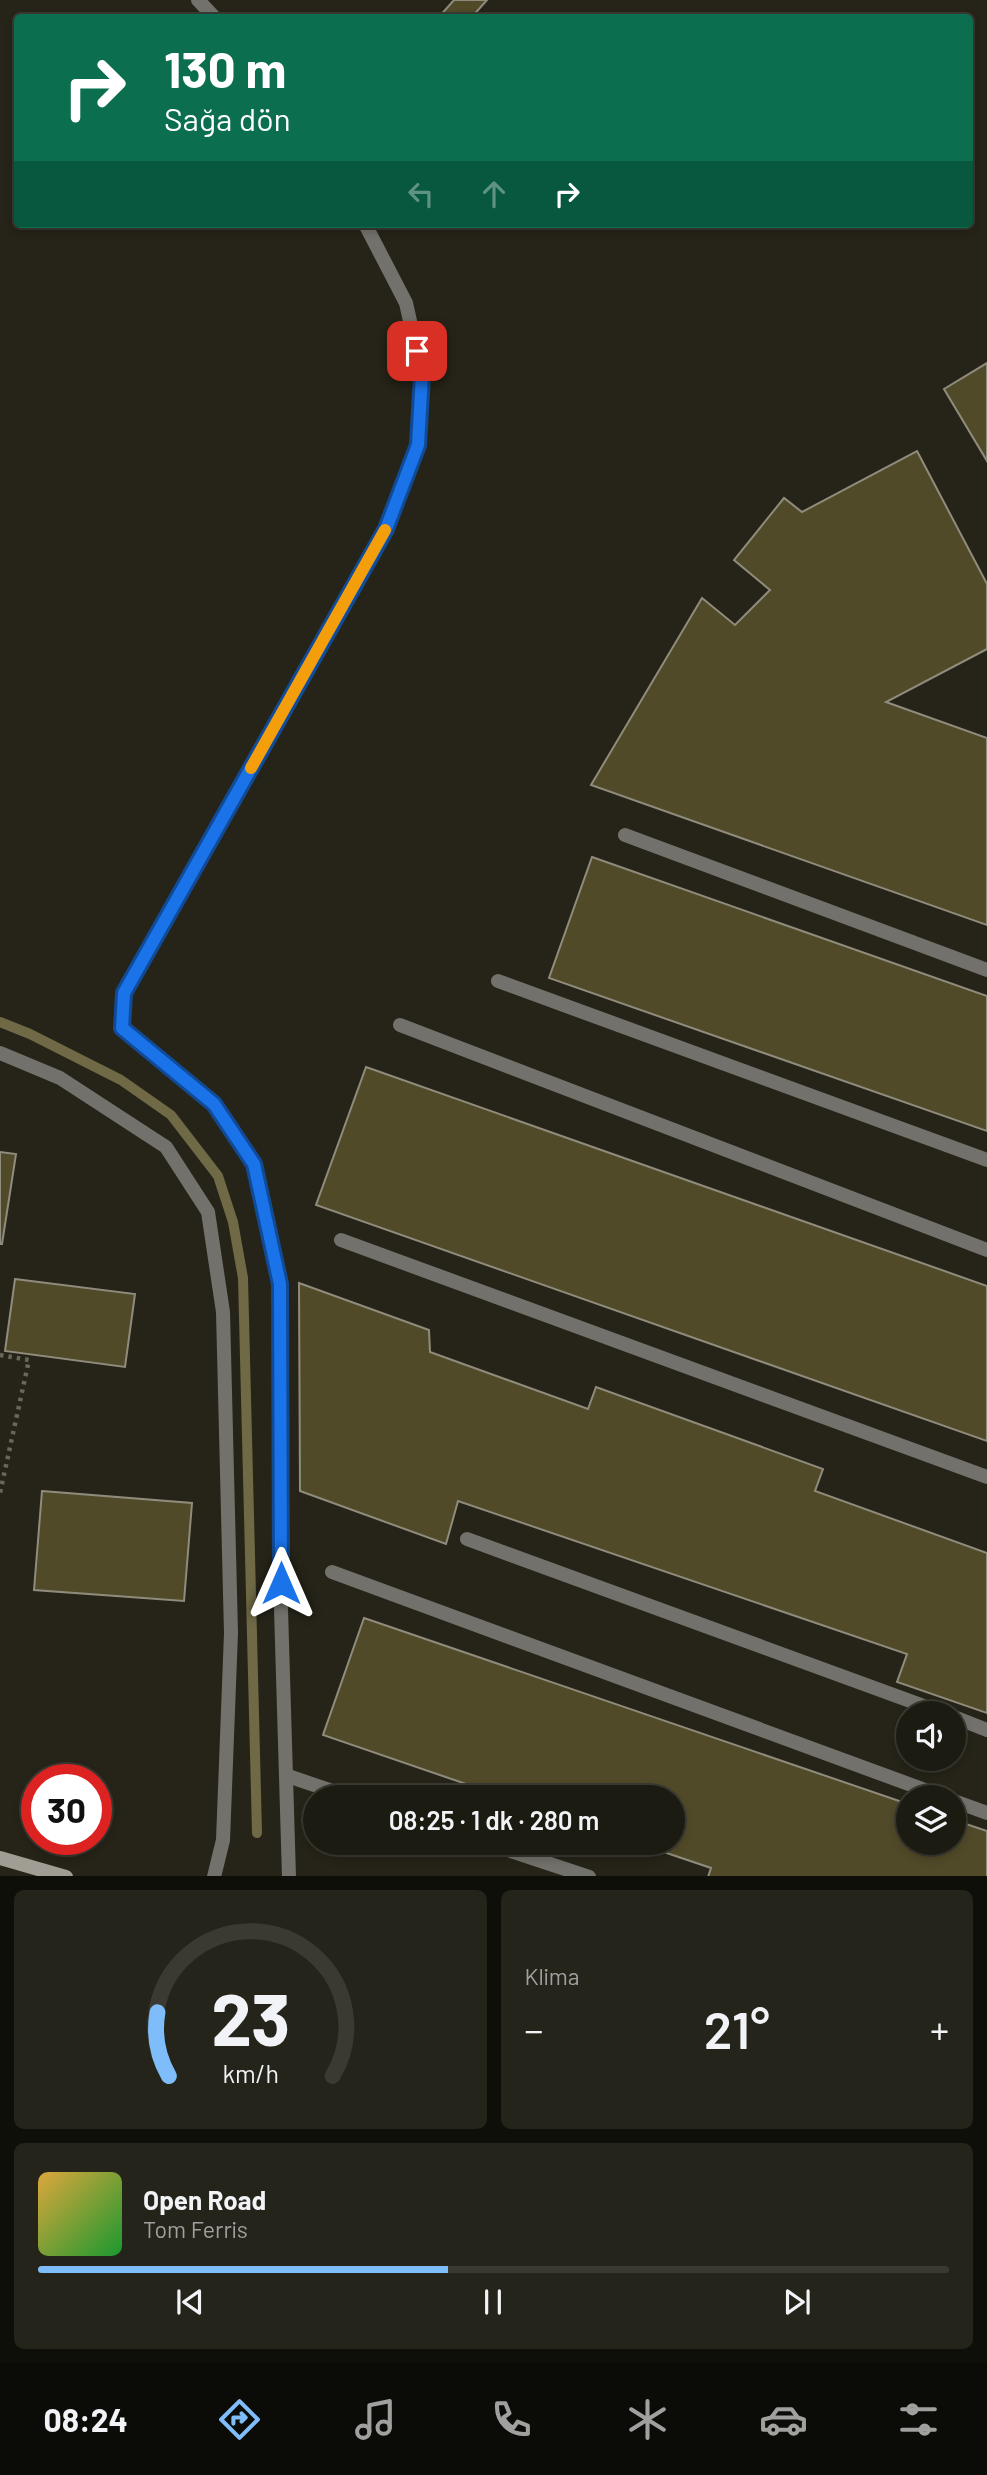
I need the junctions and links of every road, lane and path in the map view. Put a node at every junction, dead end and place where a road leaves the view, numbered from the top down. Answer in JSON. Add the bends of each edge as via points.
{"nodes":[{"id":1,"x":198,"y":0,"type":"edge"},
{"id":2,"x":211,"y":14,"type":"edge"},
{"id":3,"x":367,"y":228,"type":"edge"},
{"id":4,"x":625,"y":835,"type":"dead end"},
{"id":5,"x":987,"y":970,"type":"edge"},
{"id":6,"x":498,"y":981,"type":"dead end"},
{"id":7,"x":400,"y":1025,"type":"dead end"},
{"id":8,"x":0,"y":1053,"type":"edge"},
{"id":9,"x":987,"y":1160,"type":"edge"},
{"id":10,"x":341,"y":1240,"type":"dead end"},
{"id":11,"x":987,"y":1250,"type":"edge"},
{"id":12,"x":0,"y":1355,"type":"edge"},
{"id":13,"x":987,"y":1477,"type":"edge"},
{"id":14,"x":0,"y":1493,"type":"edge"},
{"id":15,"x":467,"y":1539,"type":"dead end"},
{"id":16,"x":332,"y":1572,"type":"dead end"},
{"id":17,"x":910,"y":1701,"type":"edge"},
{"id":18,"x":966,"y":1722,"type":"edge"},
{"id":19,"x":987,"y":1730,"type":"edge"},
{"id":20,"x":288,"y":1776,"type":"junction"},
{"id":21,"x":315,"y":1785,"type":"edge"},
{"id":22,"x":911,"y":1785,"type":"edge"},
{"id":23,"x":966,"y":1805,"type":"edge"},
{"id":24,"x":987,"y":1813,"type":"edge"},
{"id":25,"x":523,"y":1855,"type":"edge"},
{"id":26,"x":0,"y":1858,"type":"edge"},
{"id":27,"x":63,"y":1876,"type":"edge"},
{"id":28,"x":214,"y":1876,"type":"edge"},
{"id":29,"x":289,"y":1876,"type":"edge"},
{"id":30,"x":586,"y":1876,"type":"edge"}],
"edges":[{"from":1,"to":2,"type":"street"},
{"from":3,"to":20,"type":"street","via":[[405,303],[422,375],[418,445],[386,529],[124,993],[122,1028],[214,1104],[254,1164],[280,1284],[281,1609]]},
{"from":4,"to":5,"type":"street"},
{"from":6,"to":9,"type":"street"},
{"from":7,"to":11,"type":"street"},
{"from":8,"to":28,"type":"street","via":[[60,1078],[166,1147],[208,1212],[223,1312],[231,1633],[223,1840]]},
{"from":10,"to":13,"type":"street"},
{"from":12,"to":14,"type":"path","via":[[29,1360]]},
{"from":15,"to":17,"type":"street"},
{"from":16,"to":22,"type":"street"},
{"from":18,"to":19,"type":"street"},
{"from":20,"to":21,"type":"street"},
{"from":20,"to":29,"type":"street"},
{"from":23,"to":24,"type":"street"},
{"from":25,"to":30,"type":"street"},
{"from":26,"to":27,"type":"main road"}]}
